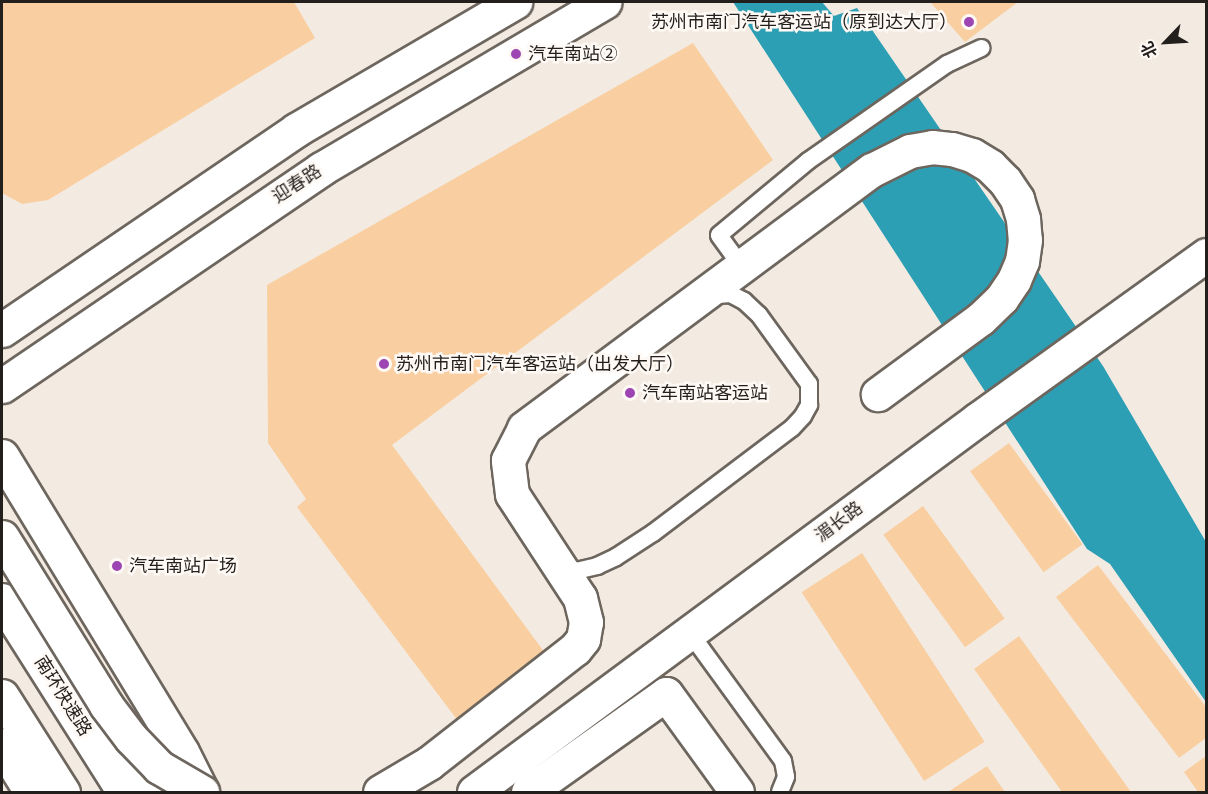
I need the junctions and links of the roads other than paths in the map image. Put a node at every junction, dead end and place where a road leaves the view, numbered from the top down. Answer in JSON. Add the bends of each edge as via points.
{"nodes":[{"id":1,"x":514,"y":2,"type":"edge"},
{"id":2,"x":605,"y":2,"type":"edge"},
{"id":3,"x":981,"y":48,"type":"dead end"},
{"id":4,"x":1206,"y":255,"type":"edge"},
{"id":5,"x":742,"y":267,"type":"junction"},
{"id":6,"x":694,"y":302,"type":"junction"},
{"id":7,"x":2,"y":330,"type":"edge"},
{"id":8,"x":2,"y":386,"type":"edge"},
{"id":9,"x":878,"y":394,"type":"dead end"},
{"id":10,"x":2,"y":456,"type":"edge"},
{"id":11,"x":2,"y":537,"type":"edge"},
{"id":12,"x":2,"y":556,"type":"edge"},
{"id":13,"x":554,"y":556,"type":"junction"},
{"id":14,"x":2,"y":600,"type":"edge"},
{"id":15,"x":690,"y":633,"type":"junction"},
{"id":16,"x":2,"y":696,"type":"edge"},
{"id":17,"x":2,"y":745,"type":"edge"},
{"id":18,"x":31,"y":792,"type":"edge"},
{"id":19,"x":63,"y":792,"type":"edge"},
{"id":20,"x":124,"y":792,"type":"edge"},
{"id":21,"x":147,"y":792,"type":"edge"},
{"id":22,"x":202,"y":792,"type":"edge"},
{"id":23,"x":380,"y":792,"type":"edge"},
{"id":24,"x":474,"y":792,"type":"edge"},
{"id":25,"x":528,"y":792,"type":"edge"},
{"id":26,"x":737,"y":792,"type":"edge"},
{"id":27,"x":780,"y":792,"type":"edge"}],
"edges":[{"from":1,"to":7,"type":"main road","via":[[296,130]]},
{"from":2,"to":8,"type":"main road","name":"迎春路","via":[[321,169]]},
{"from":3,"to":5,"type":"lane","via":[[947,64],[808,161],[719,235]]},
{"from":4,"to":15,"type":"main road","name":"湄长路"},
{"from":5,"to":6,"type":"main road"},
{"from":5,"to":9,"type":"main road","via":[[872,170],[910,151],[952,149],[990,166],[1017,199],[1024,230],[1022,261],[1014,280],[980,319]]},
{"from":6,"to":13,"type":"main road","via":[[524,428],[513,446],[507,473],[512,494]]},
{"from":6,"to":13,"type":"lane","via":[[730,294],[751,306],[809,384],[809,405],[803,416],[690,505],[616,557],[576,571]]},
{"from":10,"to":22,"type":"main road","via":[[182,752]]},
{"from":11,"to":22,"type":"main road","bridge":true,"via":[[106,705],[131,738],[159,767]]},
{"from":12,"to":21,"type":"main road"},
{"from":13,"to":23,"type":"main road","via":[[584,608],[584,634],[575,649],[429,763]]},
{"from":14,"to":20,"type":"main road","name":"南环快速路"},
{"from":15,"to":24,"type":"main road","name":"湄长路"},
{"from":15,"to":27,"type":"lane","via":[[783,761],[786,777]]},
{"from":16,"to":19,"type":"main road"},
{"from":17,"to":18,"type":"main road"},
{"from":25,"to":26,"type":"main road","via":[[666,694]]}]}
